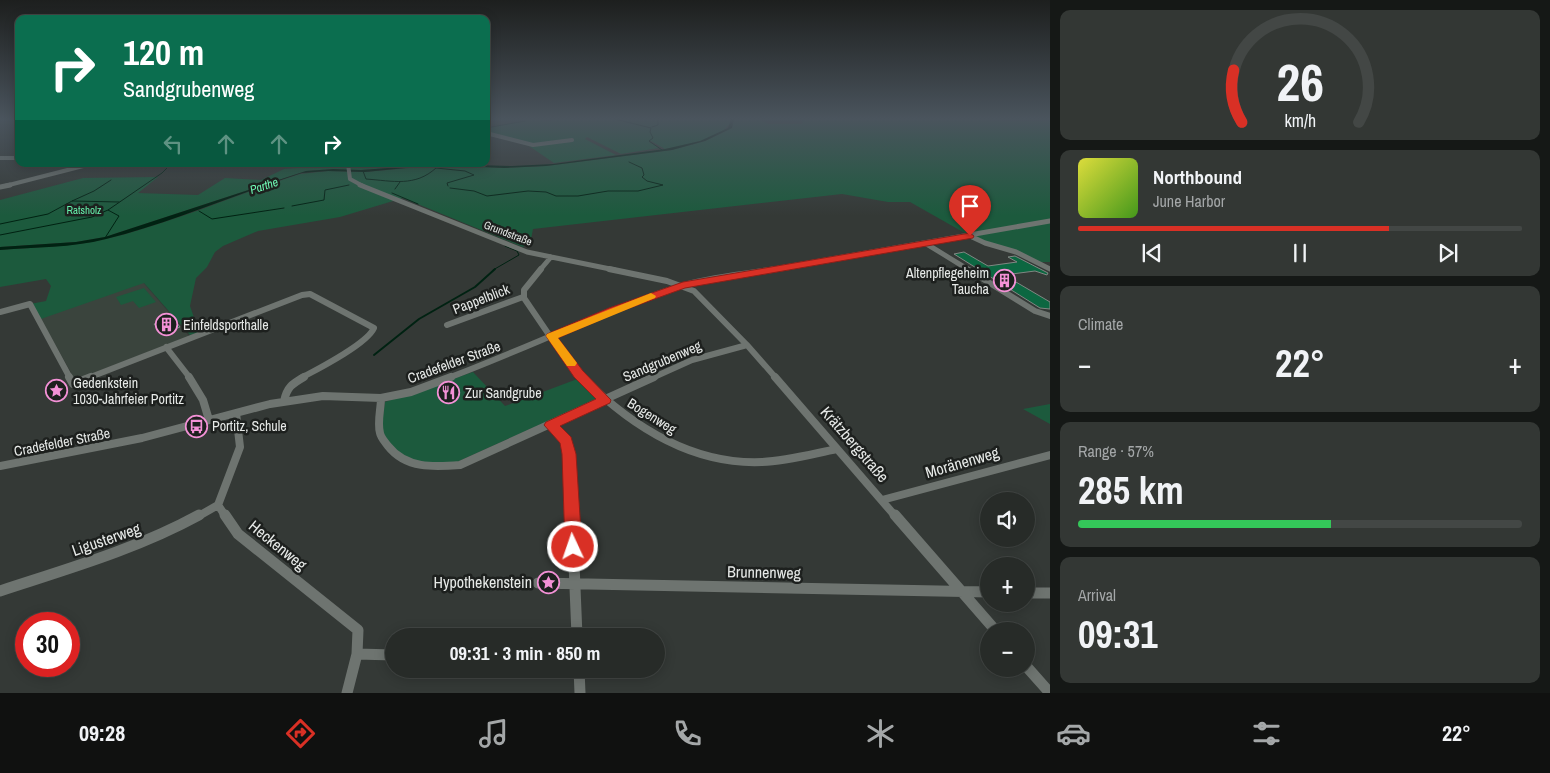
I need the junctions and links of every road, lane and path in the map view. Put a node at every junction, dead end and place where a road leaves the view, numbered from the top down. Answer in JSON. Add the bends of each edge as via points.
{"nodes":[{"id":1,"x":0,"y":158,"type":"edge"},
{"id":2,"x":15,"y":158,"type":"edge"},
{"id":3,"x":79,"y":167,"type":"edge"},
{"id":4,"x":349,"y":168,"type":"edge"},
{"id":5,"x":0,"y":187,"type":"edge"},
{"id":6,"x":1050,"y":221,"type":"edge"},
{"id":7,"x":970,"y":236,"type":"junction"},
{"id":8,"x":925,"y":243,"type":"junction"},
{"id":9,"x":551,"y":257,"type":"junction"},
{"id":10,"x":1050,"y":269,"type":"edge"},
{"id":11,"x":683,"y":285,"type":"junction"},
{"id":12,"x":523,"y":297,"type":"junction"},
{"id":13,"x":0,"y":312,"type":"edge"},
{"id":14,"x":1050,"y":316,"type":"edge"},
{"id":15,"x":447,"y":325,"type":"dead end"},
{"id":16,"x":551,"y":336,"type":"junction"},
{"id":17,"x":747,"y":345,"type":"junction"},
{"id":18,"x":166,"y":347,"type":"junction"},
{"id":19,"x":381,"y":398,"type":"junction"},
{"id":20,"x":605,"y":400,"type":"junction"},
{"id":21,"x":284,"y":401,"type":"junction"},
{"id":22,"x":236,"y":413,"type":"junction"},
{"id":23,"x":209,"y":420,"type":"junction"},
{"id":24,"x":551,"y":425,"type":"junction"},
{"id":25,"x":837,"y":449,"type":"junction"},
{"id":26,"x":1050,"y":455,"type":"edge"},
{"id":27,"x":0,"y":466,"type":"edge"},
{"id":28,"x":882,"y":500,"type":"junction"},
{"id":29,"x":218,"y":505,"type":"junction"},
{"id":30,"x":538,"y":583,"type":"dead end"},
{"id":31,"x":575,"y":584,"type":"junction"},
{"id":32,"x":0,"y":591,"type":"edge"},
{"id":33,"x":961,"y":592,"type":"junction"},
{"id":34,"x":980,"y":592,"type":"edge"},
{"id":35,"x":1035,"y":593,"type":"edge"},
{"id":36,"x":1050,"y":593,"type":"edge"},
{"id":37,"x":988,"y":622,"type":"edge"},
{"id":38,"x":577,"y":628,"type":"edge"},
{"id":39,"x":357,"y":654,"type":"junction"},
{"id":40,"x":385,"y":655,"type":"edge"},
{"id":41,"x":1035,"y":676,"type":"edge"},
{"id":42,"x":579,"y":678,"type":"edge"},
{"id":43,"x":347,"y":693,"type":"edge"},
{"id":44,"x":580,"y":693,"type":"edge"},
{"id":45,"x":1050,"y":693,"type":"edge"}],
"edges":[{"from":1,"to":2,"type":"street"},
{"from":3,"to":5,"type":"street"},
{"from":4,"to":9,"type":"street","name":"Grundstraße","via":[[350,179],[356,183],[527,252]]},
{"from":6,"to":7,"type":"street","name":"Cradefelder Straße"},
{"from":7,"to":8,"type":"street","name":"Cradefelder Straße"},
{"from":7,"to":10,"type":"street","via":[[1016,252]]},
{"from":8,"to":11,"type":"street","name":"Cradefelder Straße"},
{"from":8,"to":14,"type":"street","via":[[1035,311]]},
{"from":9,"to":11,"type":"street","name":"Grundstraße"},
{"from":9,"to":12,"type":"street","via":[[524,290]]},
{"from":11,"to":16,"type":"street","name":"Cradefelder Straße"},
{"from":11,"to":17,"type":"street","name":"Krätzbergstraße","via":[[701,296]]},
{"from":12,"to":15,"type":"street","name":"Pappelblick"},
{"from":12,"to":16,"type":"street","name":"Bogenweg"},
{"from":13,"to":18,"type":"street","via":[[30,304],[73,384]]},
{"from":16,"to":19,"type":"street","name":"Cradefelder Straße","via":[[410,392]]},
{"from":16,"to":20,"type":"street","name":"Bogenweg","via":[[578,374]]},
{"from":17,"to":20,"type":"street","name":"Sandgrubenweg","via":[[692,360]]},
{"from":17,"to":25,"type":"street","name":"Krätzbergstraße"},
{"from":18,"to":21,"type":"street","via":[[310,294],[374,328],[346,352],[292,384]]},
{"from":18,"to":23,"type":"street","via":[[191,379]]},
{"from":19,"to":21,"type":"street","name":"Cradefelder Straße","via":[[323,396]]},
{"from":19,"to":24,"type":"street","name":"Sandgrubenweg","via":[[380,434],[391,451],[405,461],[423,466],[460,465]]},
{"from":20,"to":24,"type":"street","name":"Sandgrubenweg"},
{"from":20,"to":25,"type":"street","name":"Bogenweg","via":[[648,432],[687,451],[708,457],[755,462]]},
{"from":21,"to":22,"type":"street","name":"Cradefelder Straße"},
{"from":22,"to":23,"type":"street","name":"Cradefelder Straße"},
{"from":22,"to":29,"type":"street","via":[[240,447]]},
{"from":23,"to":27,"type":"street","name":"Cradefelder Straße","via":[[102,447]]},
{"from":24,"to":31,"type":"street","via":[[566,441],[569,454]]},
{"from":25,"to":28,"type":"street","name":"Krätzbergstraße"},
{"from":26,"to":28,"type":"street","name":"Moränenweg"},
{"from":28,"to":33,"type":"street","name":"Krätzbergstraße"},
{"from":29,"to":32,"type":"street","name":"Ligusterweg","via":[[137,545]]},
{"from":29,"to":39,"type":"street","name":"Heckenweg","via":[[238,534],[358,630]]},
{"from":30,"to":31,"type":"street","name":"Brunnenweg"},
{"from":31,"to":33,"type":"street","name":"Brunnenweg"},
{"from":31,"to":38,"type":"street"},
{"from":33,"to":34,"type":"street","name":"Brunnenweg"},
{"from":33,"to":37,"type":"street","name":"Krätzbergstraße"},
{"from":35,"to":36,"type":"street"},
{"from":39,"to":40,"type":"street"},
{"from":39,"to":43,"type":"street","name":"Heckenweg"},
{"from":41,"to":45,"type":"street"},
{"from":42,"to":44,"type":"street"}]}
